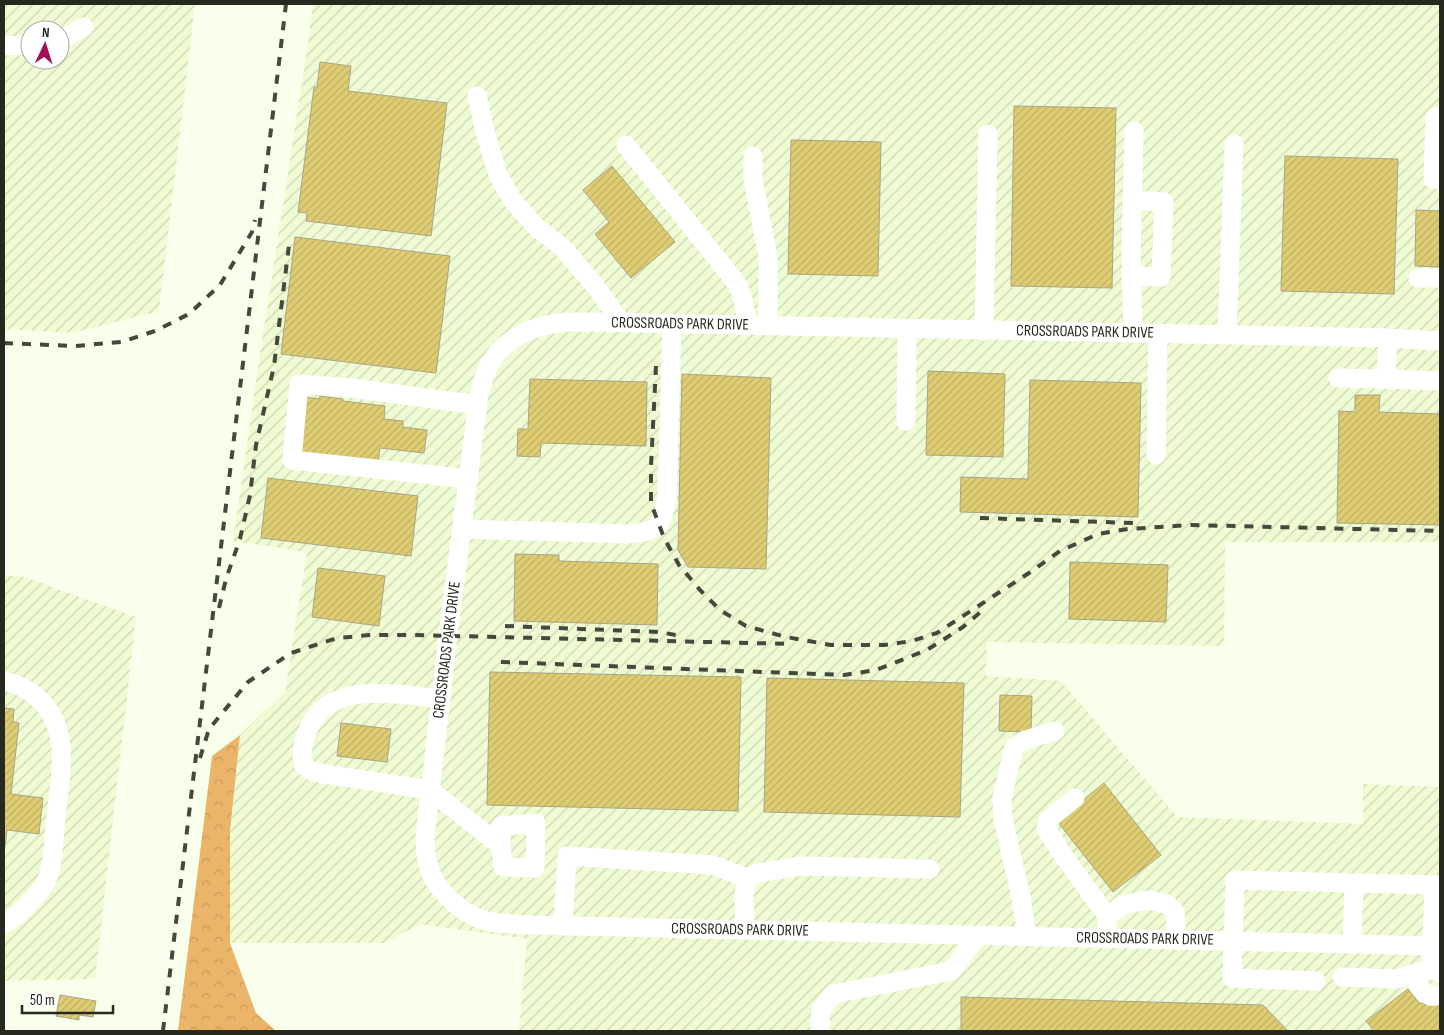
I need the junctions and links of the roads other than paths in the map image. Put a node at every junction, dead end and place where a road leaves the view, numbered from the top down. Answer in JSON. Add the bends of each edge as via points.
{"nodes":[{"id":1,"x":84,"y":27,"type":"dead end"},
{"id":2,"x":70,"y":35,"type":"edge"},
{"id":3,"x":20,"y":45,"type":"edge"},
{"id":4,"x":4,"y":46,"type":"edge"},
{"id":5,"x":477,"y":96,"type":"dead end"},
{"id":6,"x":1440,"y":117,"type":"edge"},
{"id":7,"x":1134,"y":131,"type":"dead end"},
{"id":8,"x":988,"y":134,"type":"dead end"},
{"id":9,"x":1234,"y":144,"type":"dead end"},
{"id":10,"x":626,"y":145,"type":"dead end"},
{"id":11,"x":753,"y":156,"type":"dead end"},
{"id":12,"x":1440,"y":180,"type":"edge"},
{"id":13,"x":1132,"y":200,"type":"junction"},
{"id":14,"x":1131,"y":276,"type":"junction"},
{"id":15,"x":1418,"y":278,"type":"dead end"},
{"id":16,"x":1440,"y":278,"type":"edge"},
{"id":17,"x":622,"y":323,"type":"junction"},
{"id":18,"x":672,"y":324,"type":"junction"},
{"id":19,"x":747,"y":326,"type":"junction"},
{"id":20,"x":768,"y":326,"type":"junction"},
{"id":21,"x":907,"y":329,"type":"junction"},
{"id":22,"x":984,"y":331,"type":"junction"},
{"id":23,"x":1133,"y":333,"type":"junction"},
{"id":24,"x":1158,"y":334,"type":"junction"},
{"id":25,"x":1227,"y":335,"type":"junction"},
{"id":26,"x":1388,"y":338,"type":"junction"},
{"id":27,"x":1440,"y":341,"type":"edge"},
{"id":28,"x":1338,"y":378,"type":"dead end"},
{"id":29,"x":1386,"y":379,"type":"junction"},
{"id":30,"x":1440,"y":380,"type":"edge"},
{"id":31,"x":478,"y":405,"type":"junction"},
{"id":32,"x":906,"y":421,"type":"dead end"},
{"id":33,"x":1156,"y":455,"type":"dead end"},
{"id":34,"x":469,"y":479,"type":"junction"},
{"id":35,"x":463,"y":529,"type":"junction"},
{"id":36,"x":4,"y":681,"type":"edge"},
{"id":37,"x":441,"y":699,"type":"junction"},
{"id":38,"x":1055,"y":731,"type":"dead end"},
{"id":39,"x":430,"y":790,"type":"junction"},
{"id":40,"x":1074,"y":798,"type":"dead end"},
{"id":41,"x":501,"y":846,"type":"junction"},
{"id":42,"x":535,"y":868,"type":"junction"},
{"id":43,"x":566,"y":869,"type":"junction"},
{"id":44,"x":930,"y":869,"type":"dead end"},
{"id":45,"x":747,"y":878,"type":"junction"},
{"id":46,"x":1354,"y":883,"type":"junction"},
{"id":47,"x":1437,"y":885,"type":"edge"},
{"id":48,"x":1108,"y":917,"type":"junction"},
{"id":49,"x":4,"y":924,"type":"edge"},
{"id":50,"x":563,"y":926,"type":"junction"},
{"id":51,"x":745,"y":930,"type":"junction"},
{"id":52,"x":980,"y":935,"type":"junction"},
{"id":53,"x":1027,"y":936,"type":"junction"},
{"id":54,"x":1105,"y":938,"type":"junction"},
{"id":55,"x":1177,"y":940,"type":"junction"},
{"id":56,"x":1233,"y":941,"type":"junction"},
{"id":57,"x":1352,"y":944,"type":"junction"},
{"id":58,"x":1436,"y":946,"type":"edge"},
{"id":59,"x":1436,"y":971,"type":"edge"},
{"id":60,"x":1411,"y":974,"type":"junction"},
{"id":61,"x":1342,"y":977,"type":"dead end"},
{"id":62,"x":1316,"y":981,"type":"dead end"},
{"id":63,"x":1440,"y":995,"type":"edge"},
{"id":64,"x":820,"y":1031,"type":"edge"}],
"edges":[{"from":1,"to":2,"type":"street"},
{"from":3,"to":4,"type":"street"},
{"from":5,"to":17,"type":"street","via":[[498,175],[513,201],[537,228],[561,246]]},
{"from":6,"to":12,"type":"street","via":[[1435,116],[1433,179]]},
{"from":7,"to":13,"type":"street"},
{"from":8,"to":22,"type":"street"},
{"from":9,"to":25,"type":"street"},
{"from":10,"to":19,"type":"street","via":[[735,281],[743,298]]},
{"from":11,"to":20,"type":"street","via":[[753,180],[768,256]]},
{"from":13,"to":14,"type":"street"},
{"from":13,"to":14,"type":"street","via":[[1164,202],[1161,277]]},
{"from":14,"to":23,"type":"street"},
{"from":15,"to":16,"type":"street"},
{"from":17,"to":18,"type":"street","name":"CROSSROADS PARK DRIVE"},
{"from":17,"to":31,"type":"street","name":"CROSSROADS PARK DRIVE","via":[[558,323],[513,338],[498,352],[486,371]]},
{"from":18,"to":19,"type":"street","name":"CROSSROADS PARK DRIVE"},
{"from":18,"to":35,"type":"street","via":[[667,497],[659,525],[641,533],[628,534]]},
{"from":19,"to":20,"type":"street","name":"CROSSROADS PARK DRIVE"},
{"from":20,"to":21,"type":"street","name":"CROSSROADS PARK DRIVE"},
{"from":21,"to":22,"type":"street","name":"CROSSROADS PARK DRIVE"},
{"from":21,"to":32,"type":"street"},
{"from":22,"to":23,"type":"street","name":"CROSSROADS PARK DRIVE"},
{"from":23,"to":24,"type":"street","name":"CROSSROADS PARK DRIVE"},
{"from":24,"to":25,"type":"street","name":"CROSSROADS PARK DRIVE"},
{"from":24,"to":33,"type":"street"},
{"from":25,"to":26,"type":"street","name":"CROSSROADS PARK DRIVE"},
{"from":26,"to":27,"type":"street","name":"CROSSROADS PARK DRIVE"},
{"from":26,"to":29,"type":"street"},
{"from":28,"to":29,"type":"street"},
{"from":29,"to":30,"type":"street"},
{"from":31,"to":34,"type":"street","name":"CROSSROADS PARK DRIVE"},
{"from":31,"to":34,"type":"street","via":[[299,384],[292,460]]},
{"from":34,"to":35,"type":"street","name":"CROSSROADS PARK DRIVE"},
{"from":35,"to":37,"type":"street","name":"CROSSROADS PARK DRIVE"},
{"from":36,"to":49,"type":"street","via":[[30,691],[49,709],[59,728],[63,756],[49,875],[32,902]]},
{"from":37,"to":39,"type":"street","name":"CROSSROADS PARK DRIVE"},
{"from":37,"to":39,"type":"street","via":[[394,694],[344,697],[325,705],[310,724],[301,756],[304,766],[312,771]]},
{"from":38,"to":53,"type":"street","via":[[1025,740],[1014,747],[1002,798],[1003,819]]},
{"from":39,"to":41,"type":"street"},
{"from":39,"to":50,"type":"street","name":"CROSSROADS PARK DRIVE","via":[[425,837],[427,862],[432,877],[451,901],[469,915],[490,922]]},
{"from":40,"to":48,"type":"street","via":[[1048,820],[1046,829]]},
{"from":41,"to":42,"type":"street","via":[[503,867]]},
{"from":41,"to":42,"type":"street","via":[[502,826],[536,823]]},
{"from":42,"to":43,"type":"street"},
{"from":43,"to":45,"type":"street","via":[[567,856],[583,856],[713,865]]},
{"from":43,"to":50,"type":"street"},
{"from":44,"to":45,"type":"street","via":[[801,866]]},
{"from":45,"to":51,"type":"street"},
{"from":46,"to":47,"type":"street"},
{"from":46,"to":56,"type":"street","via":[[1235,880]]},
{"from":46,"to":57,"type":"street"},
{"from":47,"to":58,"type":"street"},
{"from":48,"to":54,"type":"street"},
{"from":48,"to":55,"type":"street","via":[[1122,905],[1148,900],[1167,904],[1175,912]]},
{"from":50,"to":51,"type":"street","name":"CROSSROADS PARK DRIVE"},
{"from":51,"to":52,"type":"street","name":"CROSSROADS PARK DRIVE"},
{"from":52,"to":53,"type":"street","name":"CROSSROADS PARK DRIVE"},
{"from":52,"to":64,"type":"street","via":[[951,970],[833,994],[821,1010]]},
{"from":53,"to":54,"type":"street","name":"CROSSROADS PARK DRIVE"},
{"from":54,"to":55,"type":"street","name":"CROSSROADS PARK DRIVE"},
{"from":55,"to":56,"type":"street","name":"CROSSROADS PARK DRIVE"},
{"from":56,"to":57,"type":"street","name":"CROSSROADS PARK DRIVE"},
{"from":56,"to":62,"type":"street","via":[[1232,978]]},
{"from":57,"to":58,"type":"street","name":"CROSSROADS PARK DRIVE"},
{"from":58,"to":59,"type":"street"},
{"from":59,"to":60,"type":"street"},
{"from":60,"to":61,"type":"street","via":[[1396,979]]},
{"from":60,"to":63,"type":"street","via":[[1428,996]]}]}
